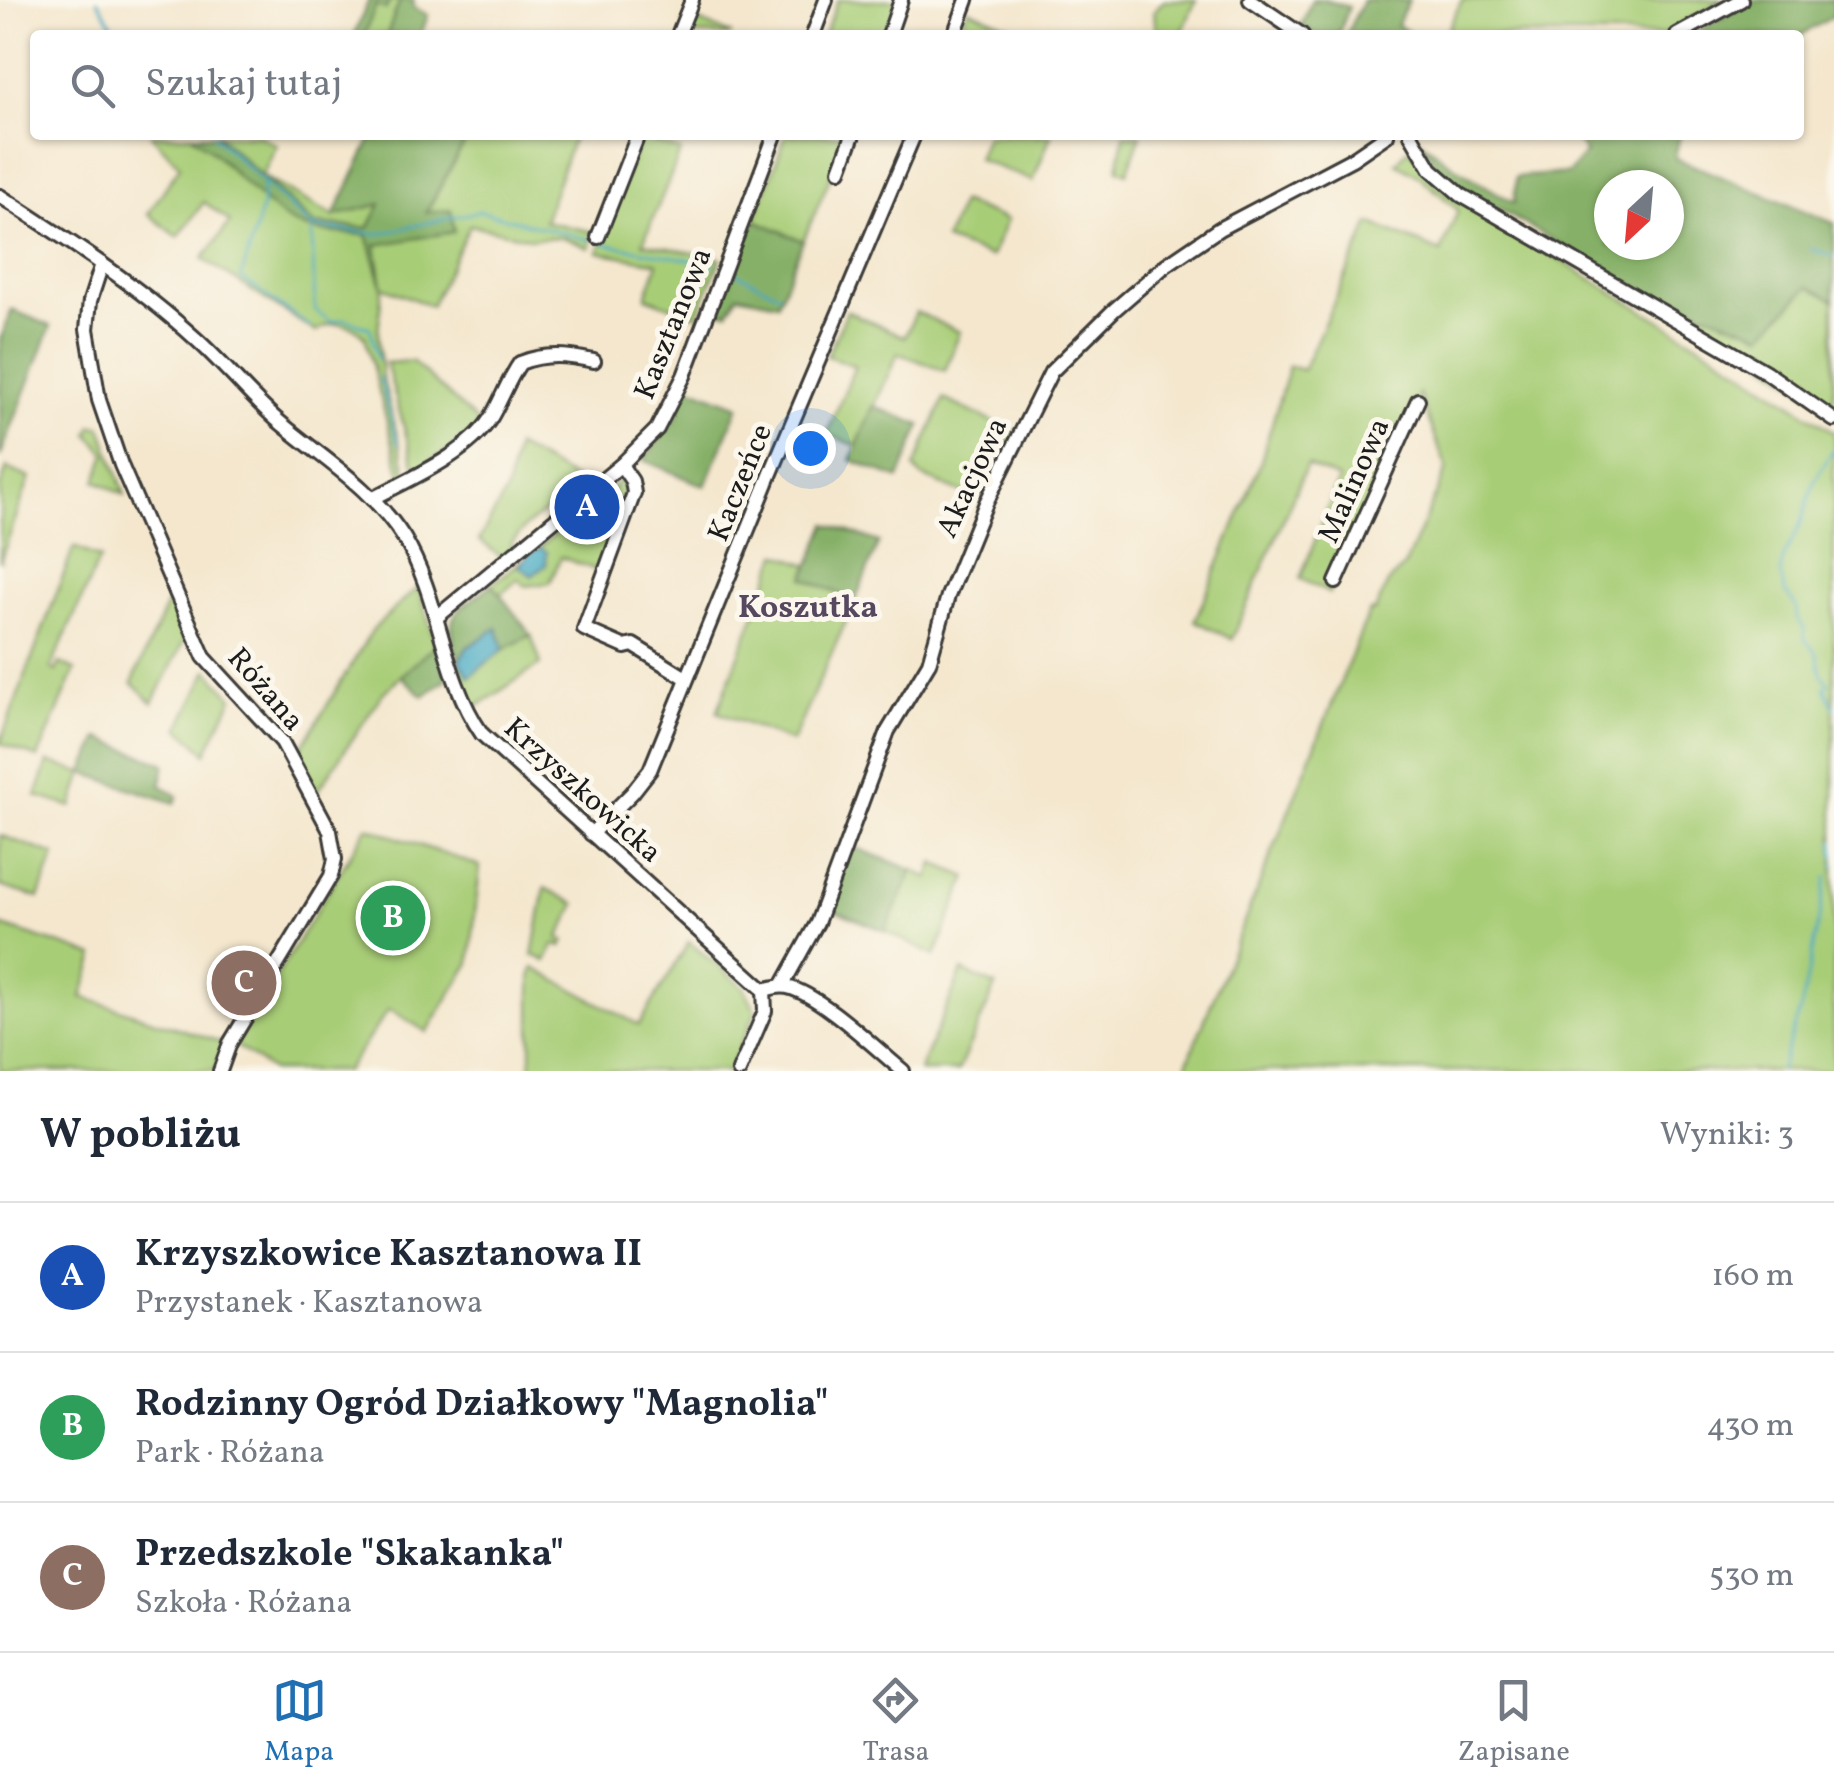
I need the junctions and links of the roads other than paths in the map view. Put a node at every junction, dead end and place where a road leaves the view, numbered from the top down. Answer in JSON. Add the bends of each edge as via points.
{"nodes":[{"id":1,"x":692,"y":0,"type":"edge"},
{"id":2,"x":826,"y":0,"type":"edge"},
{"id":3,"x":902,"y":0,"type":"edge"},
{"id":4,"x":968,"y":0,"type":"edge"},
{"id":5,"x":1250,"y":0,"type":"edge"},
{"id":6,"x":1740,"y":0,"type":"edge"},
{"id":7,"x":680,"y":30,"type":"edge"},
{"id":8,"x":815,"y":30,"type":"edge"},
{"id":9,"x":891,"y":30,"type":"edge"},
{"id":10,"x":956,"y":30,"type":"edge"},
{"id":11,"x":1295,"y":30,"type":"edge"},
{"id":12,"x":1686,"y":30,"type":"edge"},
{"id":13,"x":636,"y":140,"type":"edge"},
{"id":14,"x":773,"y":140,"type":"edge"},
{"id":15,"x":851,"y":140,"type":"edge"},
{"id":16,"x":912,"y":140,"type":"edge"},
{"id":17,"x":1379,"y":140,"type":"edge"},
{"id":18,"x":1414,"y":140,"type":"edge"},
{"id":19,"x":840,"y":170,"type":"dead end"},
{"id":20,"x":0,"y":196,"type":"edge"},
{"id":21,"x":598,"y":237,"type":"dead end"},
{"id":22,"x":102,"y":264,"type":"junction"},
{"id":23,"x":594,"y":361,"type":"dead end"},
{"id":24,"x":1418,"y":400,"type":"dead end"},
{"id":25,"x":1834,"y":420,"type":"edge"},
{"id":26,"x":621,"y":465,"type":"junction"},
{"id":27,"x":372,"y":499,"type":"junction"},
{"id":28,"x":1336,"y":582,"type":"dead end"},
{"id":29,"x":437,"y":617,"type":"junction"},
{"id":30,"x":686,"y":678,"type":"junction"},
{"id":31,"x":590,"y":834,"type":"junction"},
{"id":32,"x":782,"y":986,"type":"junction"},
{"id":33,"x":764,"y":990,"type":"junction"},
{"id":34,"x":220,"y":1071,"type":"edge"},
{"id":35,"x":739,"y":1071,"type":"edge"},
{"id":36,"x":903,"y":1071,"type":"edge"}],
"edges":[{"from":1,"to":7,"type":"street"},
{"from":2,"to":8,"type":"street"},
{"from":3,"to":9,"type":"street"},
{"from":4,"to":10,"type":"street"},
{"from":5,"to":11,"type":"street"},
{"from":6,"to":12,"type":"street"},
{"from":13,"to":21,"type":"street"},
{"from":14,"to":26,"type":"street","name":"Kasztanowa","via":[[684,376],[657,429]]},
{"from":15,"to":19,"type":"street"},
{"from":16,"to":30,"type":"street","name":"Kaczeńce"},
{"from":17,"to":32,"type":"street","name":"Akacjowa","via":[[1166,265],[1051,372],[985,505],[929,663],[888,731],[817,923]]},
{"from":18,"to":25,"type":"street","via":[[1431,169],[1461,195],[1766,372]]},
{"from":20,"to":22,"type":"street","name":"Krzyszkowicka"},
{"from":22,"to":27,"type":"street","name":"Krzyszkowicka","via":[[195,338],[262,408]]},
{"from":22,"to":34,"type":"street","name":"Różana","via":[[87,328],[121,464],[204,658],[282,742],[335,844],[330,876],[230,1043]]},
{"from":23,"to":27,"type":"street","via":[[560,355],[520,363],[472,440]]},
{"from":24,"to":28,"type":"street","name":"Malinowa"},
{"from":26,"to":29,"type":"street","name":"Kasztanowa"},
{"from":26,"to":30,"type":"street","via":[[634,493],[584,629],[633,646]]},
{"from":27,"to":29,"type":"street","name":"Krzyszkowicka","via":[[403,536]]},
{"from":29,"to":31,"type":"street","name":"Krzyszkowicka","via":[[457,687],[478,729]]},
{"from":30,"to":31,"type":"street","name":"Kaczeńce","via":[[650,770]]},
{"from":31,"to":33,"type":"street","name":"Krzyszkowicka"},
{"from":32,"to":33,"type":"street"},
{"from":32,"to":36,"type":"street","via":[[846,1024]]},
{"from":33,"to":35,"type":"street","via":[[765,1011]]}]}
